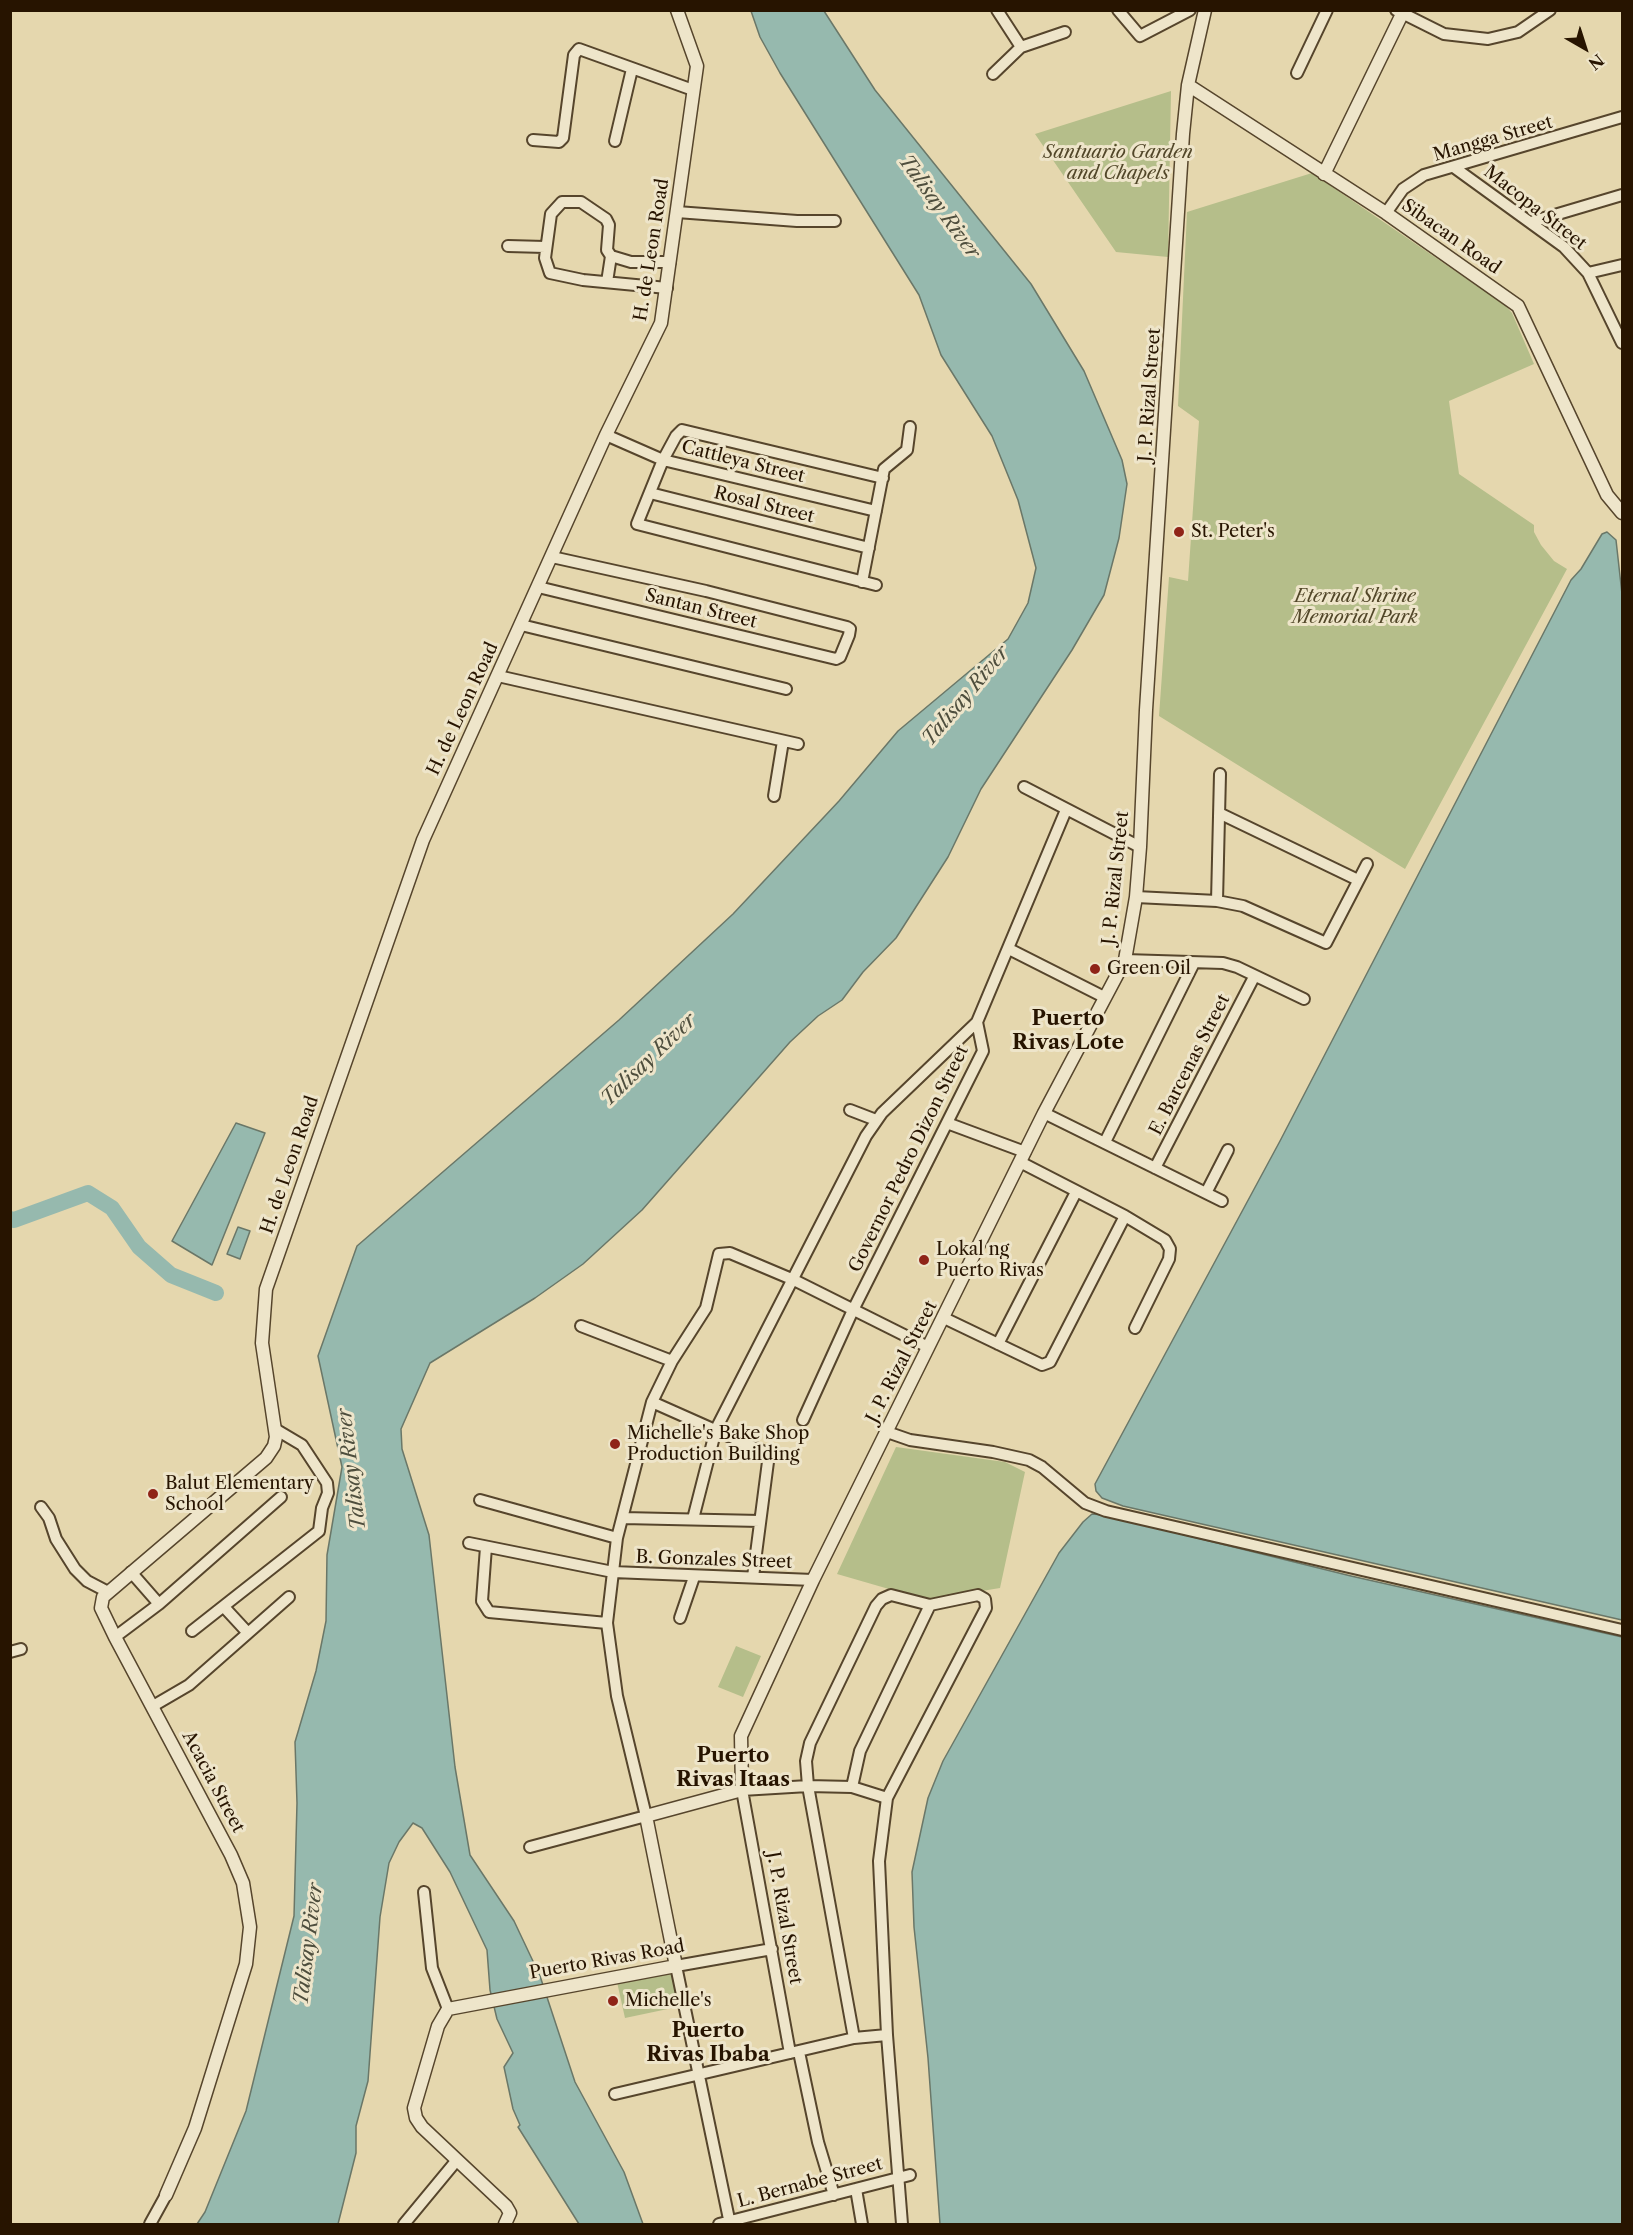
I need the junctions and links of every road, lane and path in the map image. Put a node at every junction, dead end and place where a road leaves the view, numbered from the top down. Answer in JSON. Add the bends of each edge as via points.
{"nodes":[{"id":1,"x":677,"y":10,"type":"edge"},
{"id":2,"x":998,"y":10,"type":"edge"},
{"id":3,"x":1118,"y":10,"type":"edge"},
{"id":4,"x":1190,"y":10,"type":"edge"},
{"id":5,"x":1205,"y":10,"type":"edge"},
{"id":6,"x":1327,"y":10,"type":"edge"},
{"id":7,"x":1550,"y":10,"type":"edge"},
{"id":8,"x":1401,"y":11,"type":"edge"},
{"id":9,"x":1065,"y":32,"type":"dead end"},
{"id":10,"x":1021,"y":47,"type":"junction"},
{"id":11,"x":633,"y":69,"type":"junction"},
{"id":12,"x":1297,"y":73,"type":"dead end"},
{"id":13,"x":993,"y":75,"type":"dead end"},
{"id":14,"x":1188,"y":85,"type":"junction"},
{"id":15,"x":693,"y":90,"type":"junction"},
{"id":16,"x":1623,"y":117,"type":"edge"},
{"id":17,"x":533,"y":140,"type":"dead end"},
{"id":18,"x":615,"y":141,"type":"dead end"},
{"id":19,"x":1455,"y":168,"type":"junction"},
{"id":20,"x":1324,"y":174,"type":"junction"},
{"id":21,"x":1623,"y":195,"type":"edge"},
{"id":22,"x":677,"y":212,"type":"junction"},
{"id":23,"x":1386,"y":213,"type":"junction"},
{"id":24,"x":834,"y":221,"type":"dead end"},
{"id":25,"x":1531,"y":222,"type":"junction"},
{"id":26,"x":508,"y":246,"type":"dead end"},
{"id":27,"x":545,"y":247,"type":"junction"},
{"id":28,"x":611,"y":256,"type":"junction"},
{"id":29,"x":670,"y":262,"type":"junction"},
{"id":30,"x":1623,"y":265,"type":"edge"},
{"id":31,"x":1588,"y":273,"type":"junction"},
{"id":32,"x":607,"y":282,"type":"junction"},
{"id":33,"x":667,"y":288,"type":"junction"},
{"id":34,"x":1623,"y":343,"type":"edge"},
{"id":35,"x":910,"y":426,"type":"dead end"},
{"id":36,"x":606,"y":435,"type":"junction"},
{"id":37,"x":663,"y":460,"type":"junction"},
{"id":38,"x":883,"y":478,"type":"junction"},
{"id":39,"x":650,"y":494,"type":"junction"},
{"id":40,"x":876,"y":511,"type":"junction"},
{"id":41,"x":1623,"y":513,"type":"edge"},
{"id":42,"x":869,"y":548,"type":"junction"},
{"id":43,"x":552,"y":557,"type":"junction"},
{"id":44,"x":862,"y":582,"type":"junction"},
{"id":45,"x":876,"y":585,"type":"dead end"},
{"id":46,"x":538,"y":587,"type":"junction"},
{"id":47,"x":521,"y":625,"type":"junction"},
{"id":48,"x":498,"y":676,"type":"junction"},
{"id":49,"x":786,"y":689,"type":"dead end"},
{"id":50,"x":783,"y":741,"type":"junction"},
{"id":51,"x":798,"y":744,"type":"dead end"},
{"id":52,"x":1221,"y":774,"type":"dead end"},
{"id":53,"x":1024,"y":787,"type":"dead end"},
{"id":54,"x":774,"y":796,"type":"dead end"},
{"id":55,"x":1066,"y":810,"type":"junction"},
{"id":56,"x":1221,"y":814,"type":"junction"},
{"id":57,"x":1140,"y":847,"type":"junction"},
{"id":58,"x":1367,"y":864,"type":"dead end"},
{"id":59,"x":1358,"y":880,"type":"junction"},
{"id":60,"x":1136,"y":897,"type":"junction"},
{"id":61,"x":1217,"y":901,"type":"junction"},
{"id":62,"x":1009,"y":949,"type":"junction"},
{"id":63,"x":1125,"y":960,"type":"junction"},
{"id":64,"x":1194,"y":963,"type":"junction"},
{"id":65,"x":1254,"y":977,"type":"junction"},
{"id":66,"x":1104,"y":997,"type":"junction"},
{"id":67,"x":1304,"y":999,"type":"dead end"},
{"id":68,"x":977,"y":1022,"type":"junction"},
{"id":69,"x":850,"y":1110,"type":"dead end"},
{"id":70,"x":1044,"y":1113,"type":"junction"},
{"id":71,"x":876,"y":1120,"type":"junction"},
{"id":72,"x":946,"y":1123,"type":"junction"},
{"id":73,"x":1105,"y":1142,"type":"junction"},
{"id":74,"x":1228,"y":1150,"type":"dead end"},
{"id":75,"x":1023,"y":1157,"type":"junction"},
{"id":76,"x":1155,"y":1168,"type":"junction"},
{"id":77,"x":1076,"y":1192,"type":"junction"},
{"id":78,"x":1206,"y":1193,"type":"junction"},
{"id":79,"x":1222,"y":1201,"type":"dead end"},
{"id":80,"x":1125,"y":1216,"type":"junction"},
{"id":81,"x":794,"y":1280,"type":"junction"},
{"id":82,"x":853,"y":1310,"type":"junction"},
{"id":83,"x":944,"y":1318,"type":"junction"},
{"id":84,"x":581,"y":1326,"type":"dead end"},
{"id":85,"x":1135,"y":1328,"type":"dead end"},
{"id":86,"x":998,"y":1344,"type":"junction"},
{"id":87,"x":928,"y":1347,"type":"junction"},
{"id":88,"x":672,"y":1361,"type":"junction"},
{"id":89,"x":652,"y":1402,"type":"junction"},
{"id":90,"x":803,"y":1420,"type":"dead end"},
{"id":91,"x":275,"y":1429,"type":"junction"},
{"id":92,"x":716,"y":1429,"type":"junction"},
{"id":93,"x":887,"y":1432,"type":"junction"},
{"id":94,"x":281,"y":1497,"type":"dead end"},
{"id":95,"x":480,"y":1500,"type":"dead end"},
{"id":96,"x":41,"y":1507,"type":"dead end"},
{"id":97,"x":623,"y":1518,"type":"junction"},
{"id":98,"x":693,"y":1519,"type":"junction"},
{"id":99,"x":760,"y":1521,"type":"junction"},
{"id":100,"x":617,"y":1538,"type":"junction"},
{"id":101,"x":469,"y":1543,"type":"dead end"},
{"id":102,"x":486,"y":1547,"type":"junction"},
{"id":103,"x":131,"y":1572,"type":"junction"},
{"id":104,"x":613,"y":1572,"type":"junction"},
{"id":105,"x":694,"y":1577,"type":"junction"},
{"id":106,"x":753,"y":1577,"type":"junction"},
{"id":107,"x":813,"y":1580,"type":"junction"},
{"id":108,"x":108,"y":1592,"type":"junction"},
{"id":109,"x":289,"y":1597,"type":"dead end"},
{"id":110,"x":159,"y":1604,"type":"junction"},
{"id":111,"x":930,"y":1605,"type":"junction"},
{"id":112,"x":224,"y":1607,"type":"junction"},
{"id":113,"x":680,"y":1618,"type":"dead end"},
{"id":114,"x":607,"y":1623,"type":"junction"},
{"id":115,"x":1623,"y":1630,"type":"edge"},
{"id":116,"x":192,"y":1631,"type":"dead end"},
{"id":117,"x":248,"y":1633,"type":"junction"},
{"id":118,"x":115,"y":1637,"type":"junction"},
{"id":119,"x":153,"y":1706,"type":"junction"},
{"id":120,"x":808,"y":1786,"type":"junction"},
{"id":121,"x":852,"y":1787,"type":"junction"},
{"id":122,"x":742,"y":1790,"type":"junction"},
{"id":123,"x":887,"y":1798,"type":"junction"},
{"id":124,"x":646,"y":1816,"type":"junction"},
{"id":125,"x":530,"y":1847,"type":"dead end"},
{"id":126,"x":424,"y":1892,"type":"dead end"},
{"id":127,"x":772,"y":1949,"type":"junction"},
{"id":128,"x":676,"y":1966,"type":"junction"},
{"id":129,"x":448,"y":2009,"type":"junction"},
{"id":130,"x":887,"y":2035,"type":"junction"},
{"id":131,"x":854,"y":2038,"type":"junction"},
{"id":132,"x":794,"y":2052,"type":"junction"},
{"id":133,"x":697,"y":2073,"type":"junction"},
{"id":134,"x":615,"y":2094,"type":"dead end"},
{"id":135,"x":457,"y":2160,"type":"junction"},
{"id":136,"x":910,"y":2175,"type":"dead end"},
{"id":137,"x":898,"y":2177,"type":"junction"},
{"id":138,"x":856,"y":2189,"type":"junction"},
{"id":139,"x":834,"y":2194,"type":"junction"},
{"id":140,"x":166,"y":2195,"type":"joint"},
{"id":141,"x":150,"y":2224,"type":"edge"},
{"id":142,"x":404,"y":2224,"type":"edge"},
{"id":143,"x":506,"y":2224,"type":"edge"},
{"id":144,"x":726,"y":2224,"type":"edge"},
{"id":145,"x":862,"y":2224,"type":"edge"},
{"id":146,"x":902,"y":2224,"type":"edge"}],
"edges":[{"from":1,"to":15,"type":"street","name":"H. de Leon Road","via":[[697,66]]},
{"from":2,"to":10,"type":"street"},
{"from":3,"to":4,"type":"street","via":[[1140,36]]},
{"from":5,"to":14,"type":"street","name":"J. P. Rizal Street"},
{"from":6,"to":12,"type":"street"},
{"from":7,"to":8,"type":"street","via":[[1518,32],[1488,39],[1444,34]]},
{"from":8,"to":20,"type":"street"},
{"from":9,"to":10,"type":"street"},
{"from":10,"to":13,"type":"street"},
{"from":11,"to":15,"type":"street"},
{"from":11,"to":17,"type":"street","via":[[576,50],[563,138],[559,142]]},
{"from":11,"to":18,"type":"street"},
{"from":14,"to":20,"type":"street","name":"Sibacan Road"},
{"from":14,"to":57,"type":"street","name":"J. P. Rizal Street"},
{"from":15,"to":22,"type":"street","name":"H. de Leon Road"},
{"from":16,"to":19,"type":"street","name":"Mangga Street"},
{"from":19,"to":23,"type":"street","name":"Mangga Street","via":[[1413,181]]},
{"from":19,"to":25,"type":"street","name":"Macopa Street"},
{"from":20,"to":23,"type":"street","name":"Sibacan Road"},
{"from":21,"to":25,"type":"street"},
{"from":22,"to":24,"type":"street"},
{"from":22,"to":29,"type":"street","name":"H. de Leon Road"},
{"from":23,"to":41,"type":"street","name":"Sibacan Road","via":[[1518,306],[1607,495]]},
{"from":25,"to":31,"type":"street","name":"Macopa Street","via":[[1564,247]]},
{"from":26,"to":27,"type":"street"},
{"from":27,"to":28,"type":"street","via":[[551,214],[562,202],[571,201],[593,208],[606,219],[607,249]]},
{"from":27,"to":32,"type":"street","via":[[550,273]]},
{"from":28,"to":29,"type":"street","via":[[631,262]]},
{"from":28,"to":32,"type":"street"},
{"from":29,"to":33,"type":"street","name":"H. de Leon Road"},
{"from":30,"to":31,"type":"street"},
{"from":31,"to":34,"type":"street","name":"Macopa Street"},
{"from":32,"to":33,"type":"street"},
{"from":33,"to":36,"type":"street","name":"H. de Leon Road","via":[[661,323]]},
{"from":35,"to":38,"type":"street","via":[[907,450],[886,466]]},
{"from":36,"to":37,"type":"street","name":"Cattleya Street"},
{"from":36,"to":43,"type":"street","name":"H. de Leon Road"},
{"from":37,"to":38,"type":"street","via":[[682,430]]},
{"from":37,"to":39,"type":"street"},
{"from":37,"to":40,"type":"street","name":"Cattleya Street"},
{"from":38,"to":40,"type":"street"},
{"from":39,"to":42,"type":"street","name":"Rosal Street"},
{"from":39,"to":44,"type":"street","via":[[638,526]]},
{"from":40,"to":42,"type":"street"},
{"from":42,"to":44,"type":"street"},
{"from":43,"to":46,"type":"street","name":"H. de Leon Road"},
{"from":43,"to":46,"type":"street","name":"Santan Street","via":[[706,591],[850,629],[836,659]]},
{"from":44,"to":45,"type":"street"},
{"from":46,"to":47,"type":"street","name":"H. de Leon Road"},
{"from":47,"to":48,"type":"street","name":"H. de Leon Road"},
{"from":47,"to":49,"type":"street"},
{"from":48,"to":50,"type":"street"},
{"from":48,"to":91,"type":"street","name":"H. de Leon Road","via":[[423,840],[266,1289],[262,1343]]},
{"from":50,"to":51,"type":"street"},
{"from":50,"to":54,"type":"street"},
{"from":52,"to":56,"type":"street"},
{"from":53,"to":55,"type":"street"},
{"from":55,"to":57,"type":"street"},
{"from":55,"to":62,"type":"street"},
{"from":56,"to":59,"type":"street"},
{"from":56,"to":61,"type":"street"},
{"from":57,"to":60,"type":"street","name":"J. P. Rizal Street"},
{"from":58,"to":59,"type":"street"},
{"from":59,"to":61,"type":"street","via":[[1326,943],[1270,916]]},
{"from":60,"to":61,"type":"street"},
{"from":60,"to":63,"type":"street","name":"J. P. Rizal Street"},
{"from":62,"to":66,"type":"street"},
{"from":62,"to":68,"type":"street"},
{"from":63,"to":64,"type":"street"},
{"from":63,"to":66,"type":"street","name":"J. P. Rizal Street"},
{"from":64,"to":65,"type":"street","via":[[1223,963]]},
{"from":64,"to":73,"type":"street"},
{"from":65,"to":67,"type":"street"},
{"from":65,"to":76,"type":"street","name":"E. Barcenas Street"},
{"from":66,"to":70,"type":"street","name":"J. P. Rizal Street"},
{"from":68,"to":71,"type":"street"},
{"from":68,"to":72,"type":"street","name":"Governor Pedro Dizon Street","via":[[983,1051]]},
{"from":69,"to":71,"type":"street"},
{"from":70,"to":73,"type":"street"},
{"from":70,"to":75,"type":"street","name":"J. P. Rizal Street"},
{"from":71,"to":81,"type":"street"},
{"from":72,"to":75,"type":"street"},
{"from":72,"to":82,"type":"street","name":"Governor Pedro Dizon Street"},
{"from":73,"to":76,"type":"street"},
{"from":74,"to":78,"type":"street"},
{"from":75,"to":77,"type":"street"},
{"from":75,"to":83,"type":"street","name":"J. P. Rizal Street"},
{"from":76,"to":78,"type":"street"},
{"from":77,"to":80,"type":"street"},
{"from":77,"to":86,"type":"street"},
{"from":78,"to":79,"type":"street"},
{"from":80,"to":85,"type":"street","via":[[1165,1240],[1170,1249],[1169,1259]]},
{"from":80,"to":86,"type":"street","via":[[1050,1362],[1042,1365]]},
{"from":81,"to":82,"type":"street"},
{"from":81,"to":88,"type":"street","via":[[730,1252],[719,1254],[706,1308]]},
{"from":81,"to":92,"type":"street"},
{"from":82,"to":87,"type":"street"},
{"from":82,"to":90,"type":"street","name":"Governor Pedro Dizon Street"},
{"from":83,"to":86,"type":"street"},
{"from":83,"to":87,"type":"street","name":"J. P. Rizal Street"},
{"from":84,"to":88,"type":"street"},
{"from":87,"to":93,"type":"street","name":"J. P. Rizal Street"},
{"from":88,"to":89,"type":"street"},
{"from":89,"to":92,"type":"street"},
{"from":89,"to":97,"type":"street"},
{"from":91,"to":103,"type":"street","via":[[274,1446],[266,1458]]},
{"from":91,"to":112,"type":"street","via":[[302,1445],[327,1483],[320,1531]]},
{"from":92,"to":98,"type":"street"},
{"from":92,"to":99,"type":"street","via":[[769,1454]]},
{"from":93,"to":107,"type":"street","name":"J. P. Rizal Street"},
{"from":93,"to":115,"type":"street","via":[[910,1440],[1029,1460],[1085,1503],[1106,1511]]},
{"from":94,"to":110,"type":"street"},
{"from":95,"to":100,"type":"street"},
{"from":96,"to":108,"type":"street","via":[[75,1569]]},
{"from":97,"to":98,"type":"street"},
{"from":97,"to":100,"type":"street"},
{"from":98,"to":99,"type":"street"},
{"from":99,"to":106,"type":"street"},
{"from":100,"to":104,"type":"street"},
{"from":101,"to":102,"type":"street","name":"B. Gonzales Street"},
{"from":102,"to":104,"type":"street","name":"B. Gonzales Street"},
{"from":102,"to":114,"type":"street","via":[[482,1601],[489,1611]]},
{"from":103,"to":108,"type":"street"},
{"from":103,"to":110,"type":"street"},
{"from":104,"to":105,"type":"street","name":"B. Gonzales Street"},
{"from":104,"to":114,"type":"street"},
{"from":105,"to":106,"type":"street","name":"B. Gonzales Street"},
{"from":105,"to":113,"type":"street"},
{"from":106,"to":107,"type":"street","name":"B. Gonzales Street"},
{"from":107,"to":122,"type":"street","name":"J. P. Rizal Street","via":[[741,1736]]},
{"from":108,"to":118,"type":"street","name":"Acacia Street","via":[[101,1608]]},
{"from":109,"to":117,"type":"street"},
{"from":110,"to":118,"type":"street"},
{"from":111,"to":120,"type":"street","via":[[891,1596],[876,1606],[810,1743],[806,1761]]},
{"from":111,"to":121,"type":"street","via":[[860,1751]]},
{"from":111,"to":123,"type":"street","via":[[978,1595],[985,1599],[986,1608]]},
{"from":112,"to":116,"type":"street"},
{"from":112,"to":117,"type":"street"},
{"from":114,"to":124,"type":"street","via":[[617,1696]]},
{"from":117,"to":119,"type":"street","via":[[189,1685]]},
{"from":118,"to":119,"type":"street","name":"Acacia Street"},
{"from":119,"to":140,"type":"street","name":"Acacia Street","via":[[231,1855],[243,1883],[250,1927],[246,1964],[202,2106]]},
{"from":120,"to":121,"type":"street"},
{"from":120,"to":122,"type":"street"},
{"from":120,"to":131,"type":"street"},
{"from":121,"to":123,"type":"street"},
{"from":122,"to":124,"type":"street"},
{"from":122,"to":127,"type":"street","name":"J. P. Rizal Street"},
{"from":123,"to":130,"type":"street","via":[[879,1861]]},
{"from":124,"to":125,"type":"street"},
{"from":124,"to":128,"type":"street"},
{"from":126,"to":129,"type":"street","via":[[432,1968]]},
{"from":127,"to":128,"type":"street","name":"Puerto Rivas Road"},
{"from":127,"to":132,"type":"street","name":"J. P. Rizal Street"},
{"from":128,"to":129,"type":"street","name":"Puerto Rivas Road"},
{"from":128,"to":133,"type":"street"},
{"from":129,"to":135,"type":"street","via":[[438,2025],[414,2108],[422,2127]]},
{"from":130,"to":131,"type":"street"},
{"from":130,"to":137,"type":"street"},
{"from":131,"to":132,"type":"street"},
{"from":132,"to":133,"type":"street"},
{"from":132,"to":139,"type":"street","name":"J. P. Rizal Street"},
{"from":133,"to":134,"type":"street"},
{"from":133,"to":144,"type":"street"},
{"from":135,"to":142,"type":"street"},
{"from":135,"to":143,"type":"street","via":[[506,2206],[510,2213]]},
{"from":136,"to":137,"type":"street","name":"L. Bernabe Street"},
{"from":137,"to":138,"type":"street","name":"L. Bernabe Street"},
{"from":137,"to":146,"type":"street"},
{"from":138,"to":139,"type":"street","name":"L. Bernabe Street"},
{"from":138,"to":145,"type":"street"},
{"from":139,"to":144,"type":"street","name":"L. Bernabe Street"},
{"from":140,"to":141,"type":"street","name":"Acacia Street"}]}
